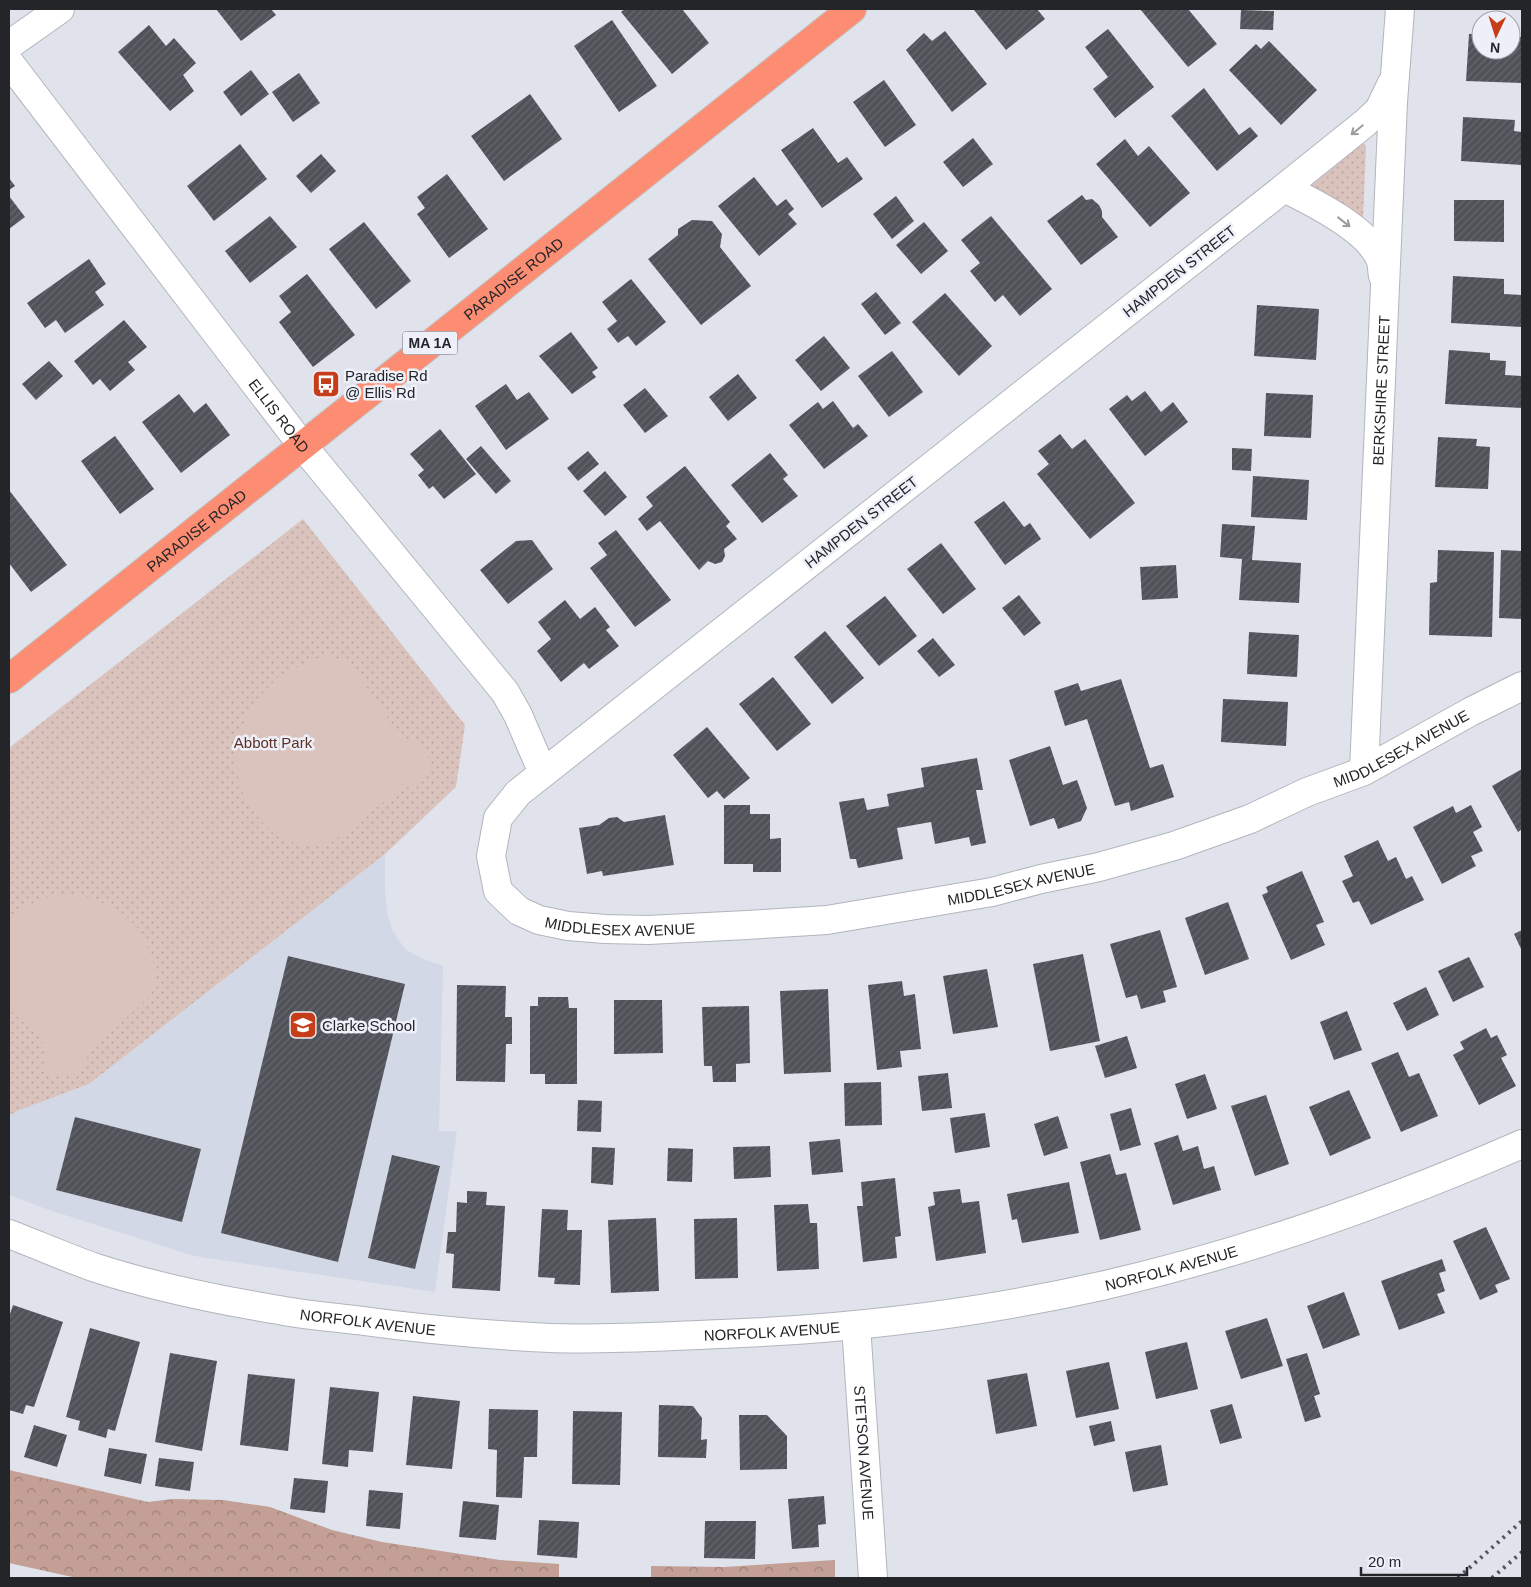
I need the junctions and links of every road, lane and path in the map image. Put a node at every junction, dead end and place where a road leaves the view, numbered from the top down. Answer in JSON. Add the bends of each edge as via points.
{"nodes":[{"id":1,"x":60,"y":9,"type":"edge"},
{"id":2,"x":852,"y":9,"type":"edge"},
{"id":3,"x":1400,"y":9,"type":"edge"},
{"id":4,"x":9,"y":45,"type":"edge"},
{"id":5,"x":9,"y":62,"type":"edge"},
{"id":6,"x":1395,"y":77,"type":"junction"},
{"id":7,"x":1284,"y":188,"type":"junction"},
{"id":8,"x":1385,"y":289,"type":"junction"},
{"id":9,"x":302,"y":445,"type":"junction"},
{"id":10,"x":9,"y":679,"type":"edge"},
{"id":11,"x":1522,"y":686,"type":"edge"},
{"id":12,"x":1364,"y":770,"type":"junction"},
{"id":13,"x":543,"y":772,"type":"junction"},
{"id":14,"x":498,"y":886,"type":"joint"},
{"id":15,"x":1522,"y":1144,"type":"edge"},
{"id":16,"x":9,"y":1234,"type":"edge"},
{"id":17,"x":856,"y":1325,"type":"junction"},
{"id":18,"x":874,"y":1578,"type":"edge"}],
"edges":[{"from":1,"to":4,"type":"street"},
{"from":2,"to":9,"type":"highway","name":"PARADISE ROAD","number":"MA 1A"},
{"from":3,"to":6,"type":"street","name":"BERKSHIRE STREET"},
{"from":5,"to":9,"type":"street","name":"ELLIS ROAD"},
{"from":6,"to":7,"type":"street","name":"HAMPDEN STREET","one_way":true,"via":[[1379,110]]},
{"from":6,"to":8,"type":"street","name":"BERKSHIRE STREET"},
{"from":7,"to":8,"type":"street","one_way":true,"via":[[1335,215],[1360,235],[1381,261]]},
{"from":7,"to":13,"type":"street","name":"HAMPDEN STREET"},
{"from":8,"to":12,"type":"street","name":"BERKSHIRE STREET"},
{"from":9,"to":10,"type":"highway","name":"PARADISE ROAD","number":"MA 1A"},
{"from":9,"to":13,"type":"street","name":"ELLIS ROAD","via":[[505,692]]},
{"from":11,"to":12,"type":"street","name":"MIDDLESEX AVENUE"},
{"from":12,"to":14,"type":"street","name":"MIDDLESEX AVENUE","via":[[1250,819],[1118,862],[992,892],[827,920],[648,930],[568,926],[539,920],[519,910],[498,891]]},
{"from":13,"to":14,"type":"street","name":"HAMPDEN STREET","via":[[518,793],[498,818],[491,856]]},
{"from":15,"to":17,"type":"street","name":"NORFOLK AVENUE","via":[[1347,1213],[1215,1256],[1101,1286],[1018,1302],[897,1322]]},
{"from":16,"to":17,"type":"street","name":"NORFOLK AVENUE","via":[[94,1267],[164,1286],[279,1310],[416,1328],[553,1338],[798,1331]]},
{"from":17,"to":18,"type":"street","name":"STETSON AVENUE"}]}
